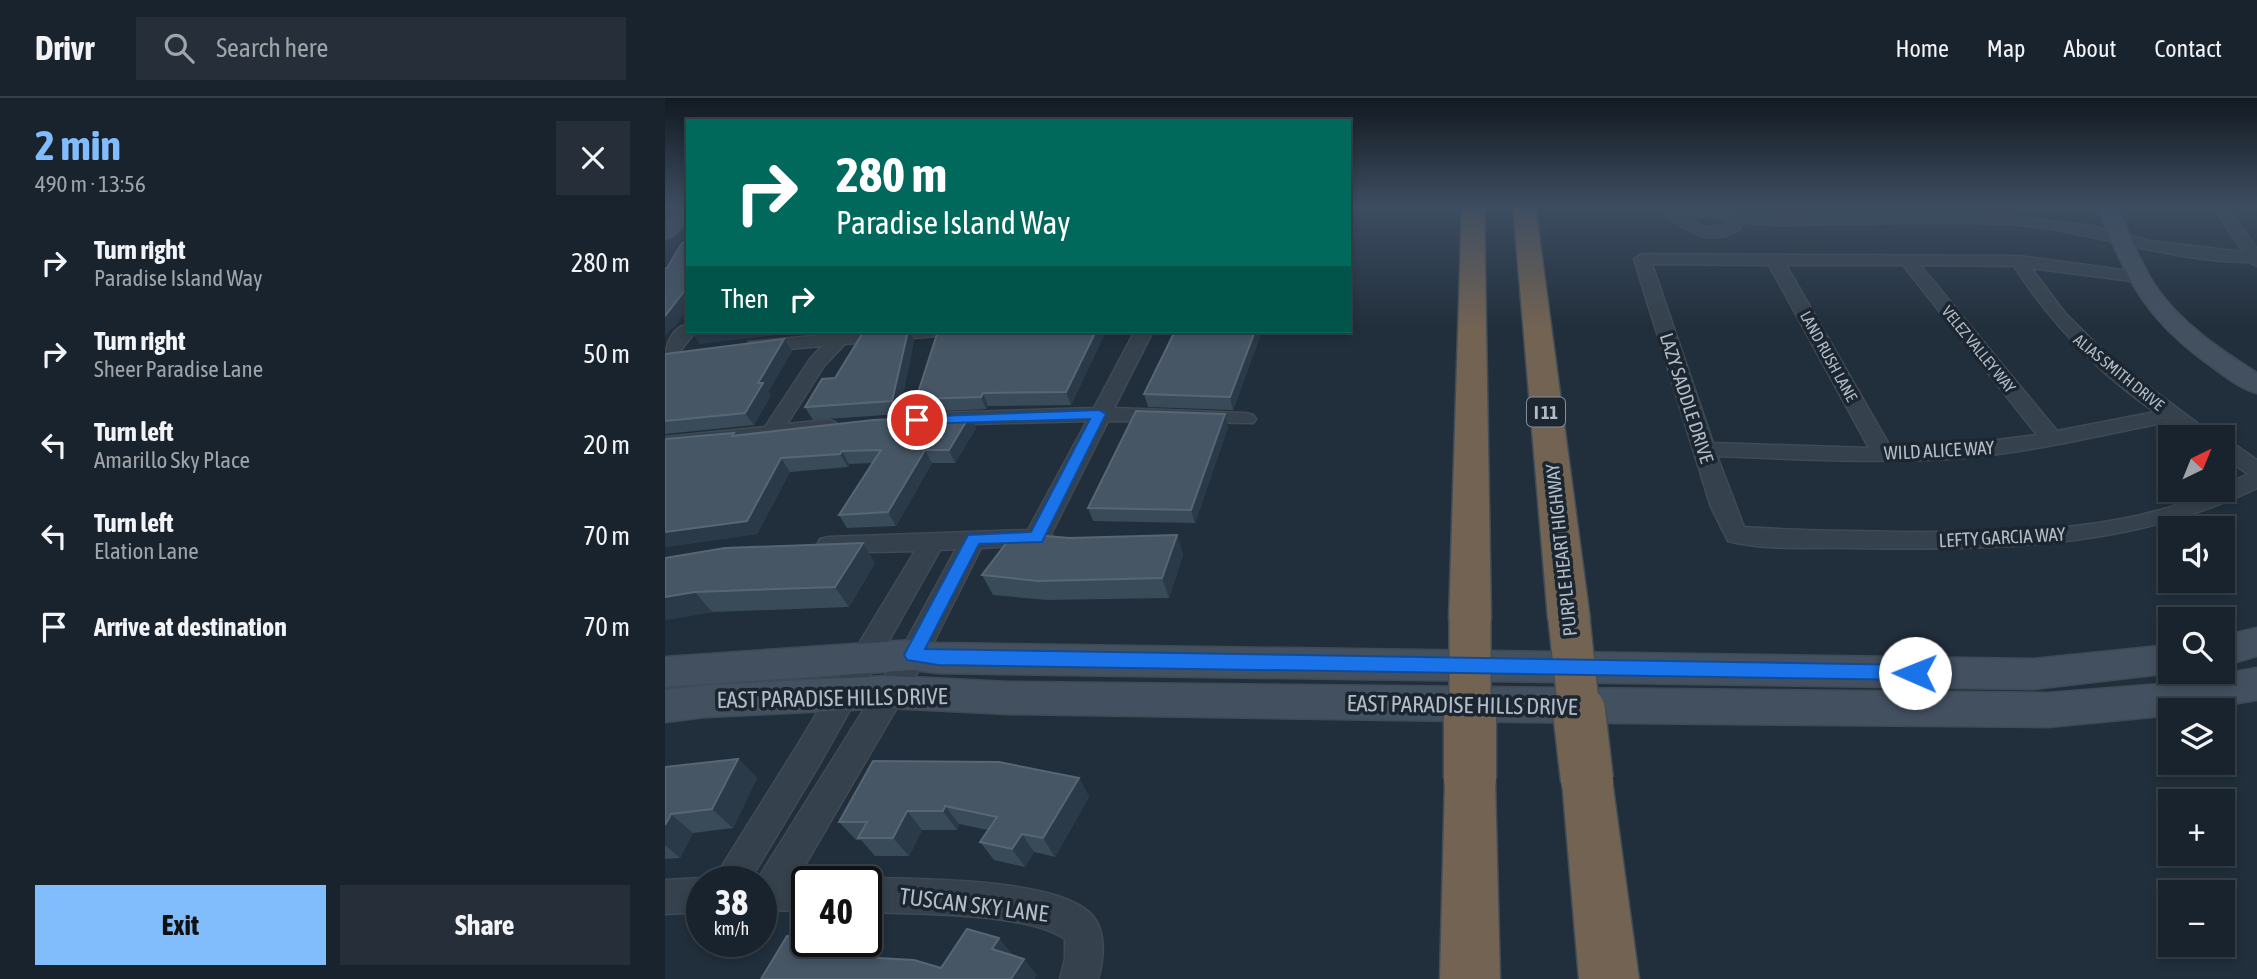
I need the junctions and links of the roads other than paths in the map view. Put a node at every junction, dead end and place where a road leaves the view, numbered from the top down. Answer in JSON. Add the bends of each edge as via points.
{"nodes":[{"id":1,"x":1473,"y":246,"type":"edge"},
{"id":2,"x":1528,"y":246,"type":"edge"},
{"id":3,"x":1709,"y":246,"type":"edge"},
{"id":4,"x":1734,"y":246,"type":"edge"},
{"id":5,"x":2125,"y":246,"type":"edge"},
{"id":6,"x":2151,"y":246,"type":"edge"},
{"id":7,"x":2256,"y":258,"type":"edge"},
{"id":8,"x":1715,"y":259,"type":"junction"},
{"id":9,"x":1737,"y":259,"type":"junction"},
{"id":10,"x":1775,"y":260,"type":"junction"},
{"id":11,"x":1907,"y":260,"type":"junction"},
{"id":12,"x":2019,"y":261,"type":"junction"},
{"id":13,"x":2139,"y":277,"type":"junction"},
{"id":14,"x":686,"y":331,"type":"edge"},
{"id":15,"x":875,"y":333,"type":"edge"},
{"id":16,"x":1143,"y":333,"type":"edge"},
{"id":17,"x":845,"y":334,"type":"edge"},
{"id":18,"x":731,"y":349,"type":"edge"},
{"id":19,"x":692,"y":354,"type":"edge"},
{"id":20,"x":665,"y":357,"type":"edge"},
{"id":21,"x":2257,"y":385,"type":"edge"},
{"id":22,"x":1099,"y":414,"type":"junction"},
{"id":23,"x":2171,"y":415,"type":"junction"},
{"id":24,"x":1246,"y":419,"type":"dead end"},
{"id":25,"x":921,"y":420,"type":"edge"},
{"id":26,"x":849,"y":424,"type":"edge"},
{"id":27,"x":2187,"y":425,"type":"edge"},
{"id":28,"x":773,"y":430,"type":"junction"},
{"id":29,"x":2051,"y":438,"type":"junction"},
{"id":30,"x":665,"y":444,"type":"edge"},
{"id":31,"x":1703,"y":449,"type":"junction"},
{"id":32,"x":1883,"y":453,"type":"junction"},
{"id":33,"x":2235,"y":455,"type":"edge"},
{"id":34,"x":2257,"y":470,"type":"edge"},
{"id":35,"x":2257,"y":479,"type":"edge"},
{"id":36,"x":1737,"y":535,"type":"joint"},
{"id":37,"x":1036,"y":538,"type":"junction"},
{"id":38,"x":1062,"y":538,"type":"edge"},
{"id":39,"x":974,"y":539,"type":"junction"},
{"id":40,"x":933,"y":541,"type":"junction"},
{"id":41,"x":804,"y":547,"type":"edge"},
{"id":42,"x":2257,"y":642,"type":"edge"},
{"id":43,"x":2235,"y":648,"type":"edge"},
{"id":44,"x":913,"y":655,"type":"junction"},
{"id":45,"x":868,"y":656,"type":"junction"},
{"id":46,"x":2158,"y":661,"type":"edge"},
{"id":47,"x":665,"y":673,"type":"edge"},
{"id":48,"x":2257,"y":684,"type":"edge"},
{"id":49,"x":890,"y":692,"type":"junction"},
{"id":50,"x":843,"y":695,"type":"junction"},
{"id":51,"x":665,"y":706,"type":"edge"},
{"id":52,"x":739,"y":866,"type":"edge"},
{"id":53,"x":777,"y":874,"type":"edge"},
{"id":54,"x":686,"y":896,"type":"edge"},
{"id":55,"x":882,"y":896,"type":"edge"},
{"id":56,"x":665,"y":897,"type":"edge"},
{"id":57,"x":1080,"y":979,"type":"edge"},
{"id":58,"x":1470,"y":979,"type":"edge"},
{"id":59,"x":1609,"y":979,"type":"edge"}],
"edges":[{"from":1,"to":58,"type":"highway","bridge":true},
{"from":2,"to":59,"type":"highway","name":"PURPLE HEART HIGHWAY","number":"I 11","bridge":true},
{"from":3,"to":8,"type":"street"},
{"from":4,"to":9,"type":"street"},
{"from":5,"to":13,"type":"street"},
{"from":6,"to":7,"type":"street"},
{"from":8,"to":9,"type":"street"},
{"from":8,"to":31,"type":"street","name":"LAZY SADDLE DRIVE","via":[[1642,259]]},
{"from":9,"to":10,"type":"street"},
{"from":10,"to":11,"type":"street"},
{"from":10,"to":32,"type":"street","name":"LAND RUSH LANE"},
{"from":11,"to":12,"type":"street"},
{"from":11,"to":29,"type":"street","name":"VELEZ VALLEY WAY"},
{"from":12,"to":13,"type":"street"},
{"from":12,"to":23,"type":"street","name":"ALIAS SMITH DRIVE","via":[[2039,295],[2080,343]]},
{"from":13,"to":21,"type":"street","via":[[2152,298],[2190,337]]},
{"from":14,"to":20,"type":"street"},
{"from":15,"to":17,"type":"street"},
{"from":16,"to":22,"type":"street"},
{"from":17,"to":18,"type":"street"},
{"from":17,"to":28,"type":"street","via":[[817,363]]},
{"from":19,"to":20,"type":"street"},
{"from":22,"to":24,"type":"street"},
{"from":22,"to":25,"type":"street"},
{"from":22,"to":37,"type":"street"},
{"from":23,"to":27,"type":"street","name":"ALIAS SMITH DRIVE"},
{"from":23,"to":29,"type":"street","name":"WILD ALICE WAY"},
{"from":26,"to":28,"type":"street"},
{"from":28,"to":30,"type":"street"},
{"from":29,"to":32,"type":"street","name":"WILD ALICE WAY","via":[[1964,451]]},
{"from":31,"to":32,"type":"street","name":"WILD ALICE WAY"},
{"from":31,"to":36,"type":"street","name":"LAZY SADDLE DRIVE"},
{"from":33,"to":34,"type":"street"},
{"from":35,"to":36,"type":"street","name":"LEFTY GARCIA WAY","via":[[2194,508],[2081,532],[1925,540]]},
{"from":37,"to":38,"type":"street"},
{"from":37,"to":39,"type":"street"},
{"from":39,"to":40,"type":"street"},
{"from":39,"to":44,"type":"street"},
{"from":40,"to":41,"type":"street"},
{"from":40,"to":45,"type":"street"},
{"from":42,"to":43,"type":"street"},
{"from":44,"to":45,"type":"street","name":"EAST PARADISE HILLS DRIVE"},
{"from":44,"to":46,"type":"street","name":"EAST PARADISE HILLS DRIVE","via":[[2033,674]]},
{"from":44,"to":49,"type":"street"},
{"from":45,"to":47,"type":"street","name":"EAST PARADISE HILLS DRIVE"},
{"from":45,"to":50,"type":"street"},
{"from":48,"to":49,"type":"street","name":"EAST PARADISE HILLS DRIVE","via":[[2162,700],[2048,710],[1511,706]]},
{"from":49,"to":50,"type":"street","name":"EAST PARADISE HILLS DRIVE"},
{"from":49,"to":53,"type":"street"},
{"from":50,"to":51,"type":"street","name":"EAST PARADISE HILLS DRIVE"},
{"from":50,"to":52,"type":"street","via":[[822,737]]},
{"from":54,"to":56,"type":"street"},
{"from":55,"to":57,"type":"street","name":"TUSCAN SKY LANE","via":[[1022,907],[1066,917],[1078,927],[1084,943]]}]}
